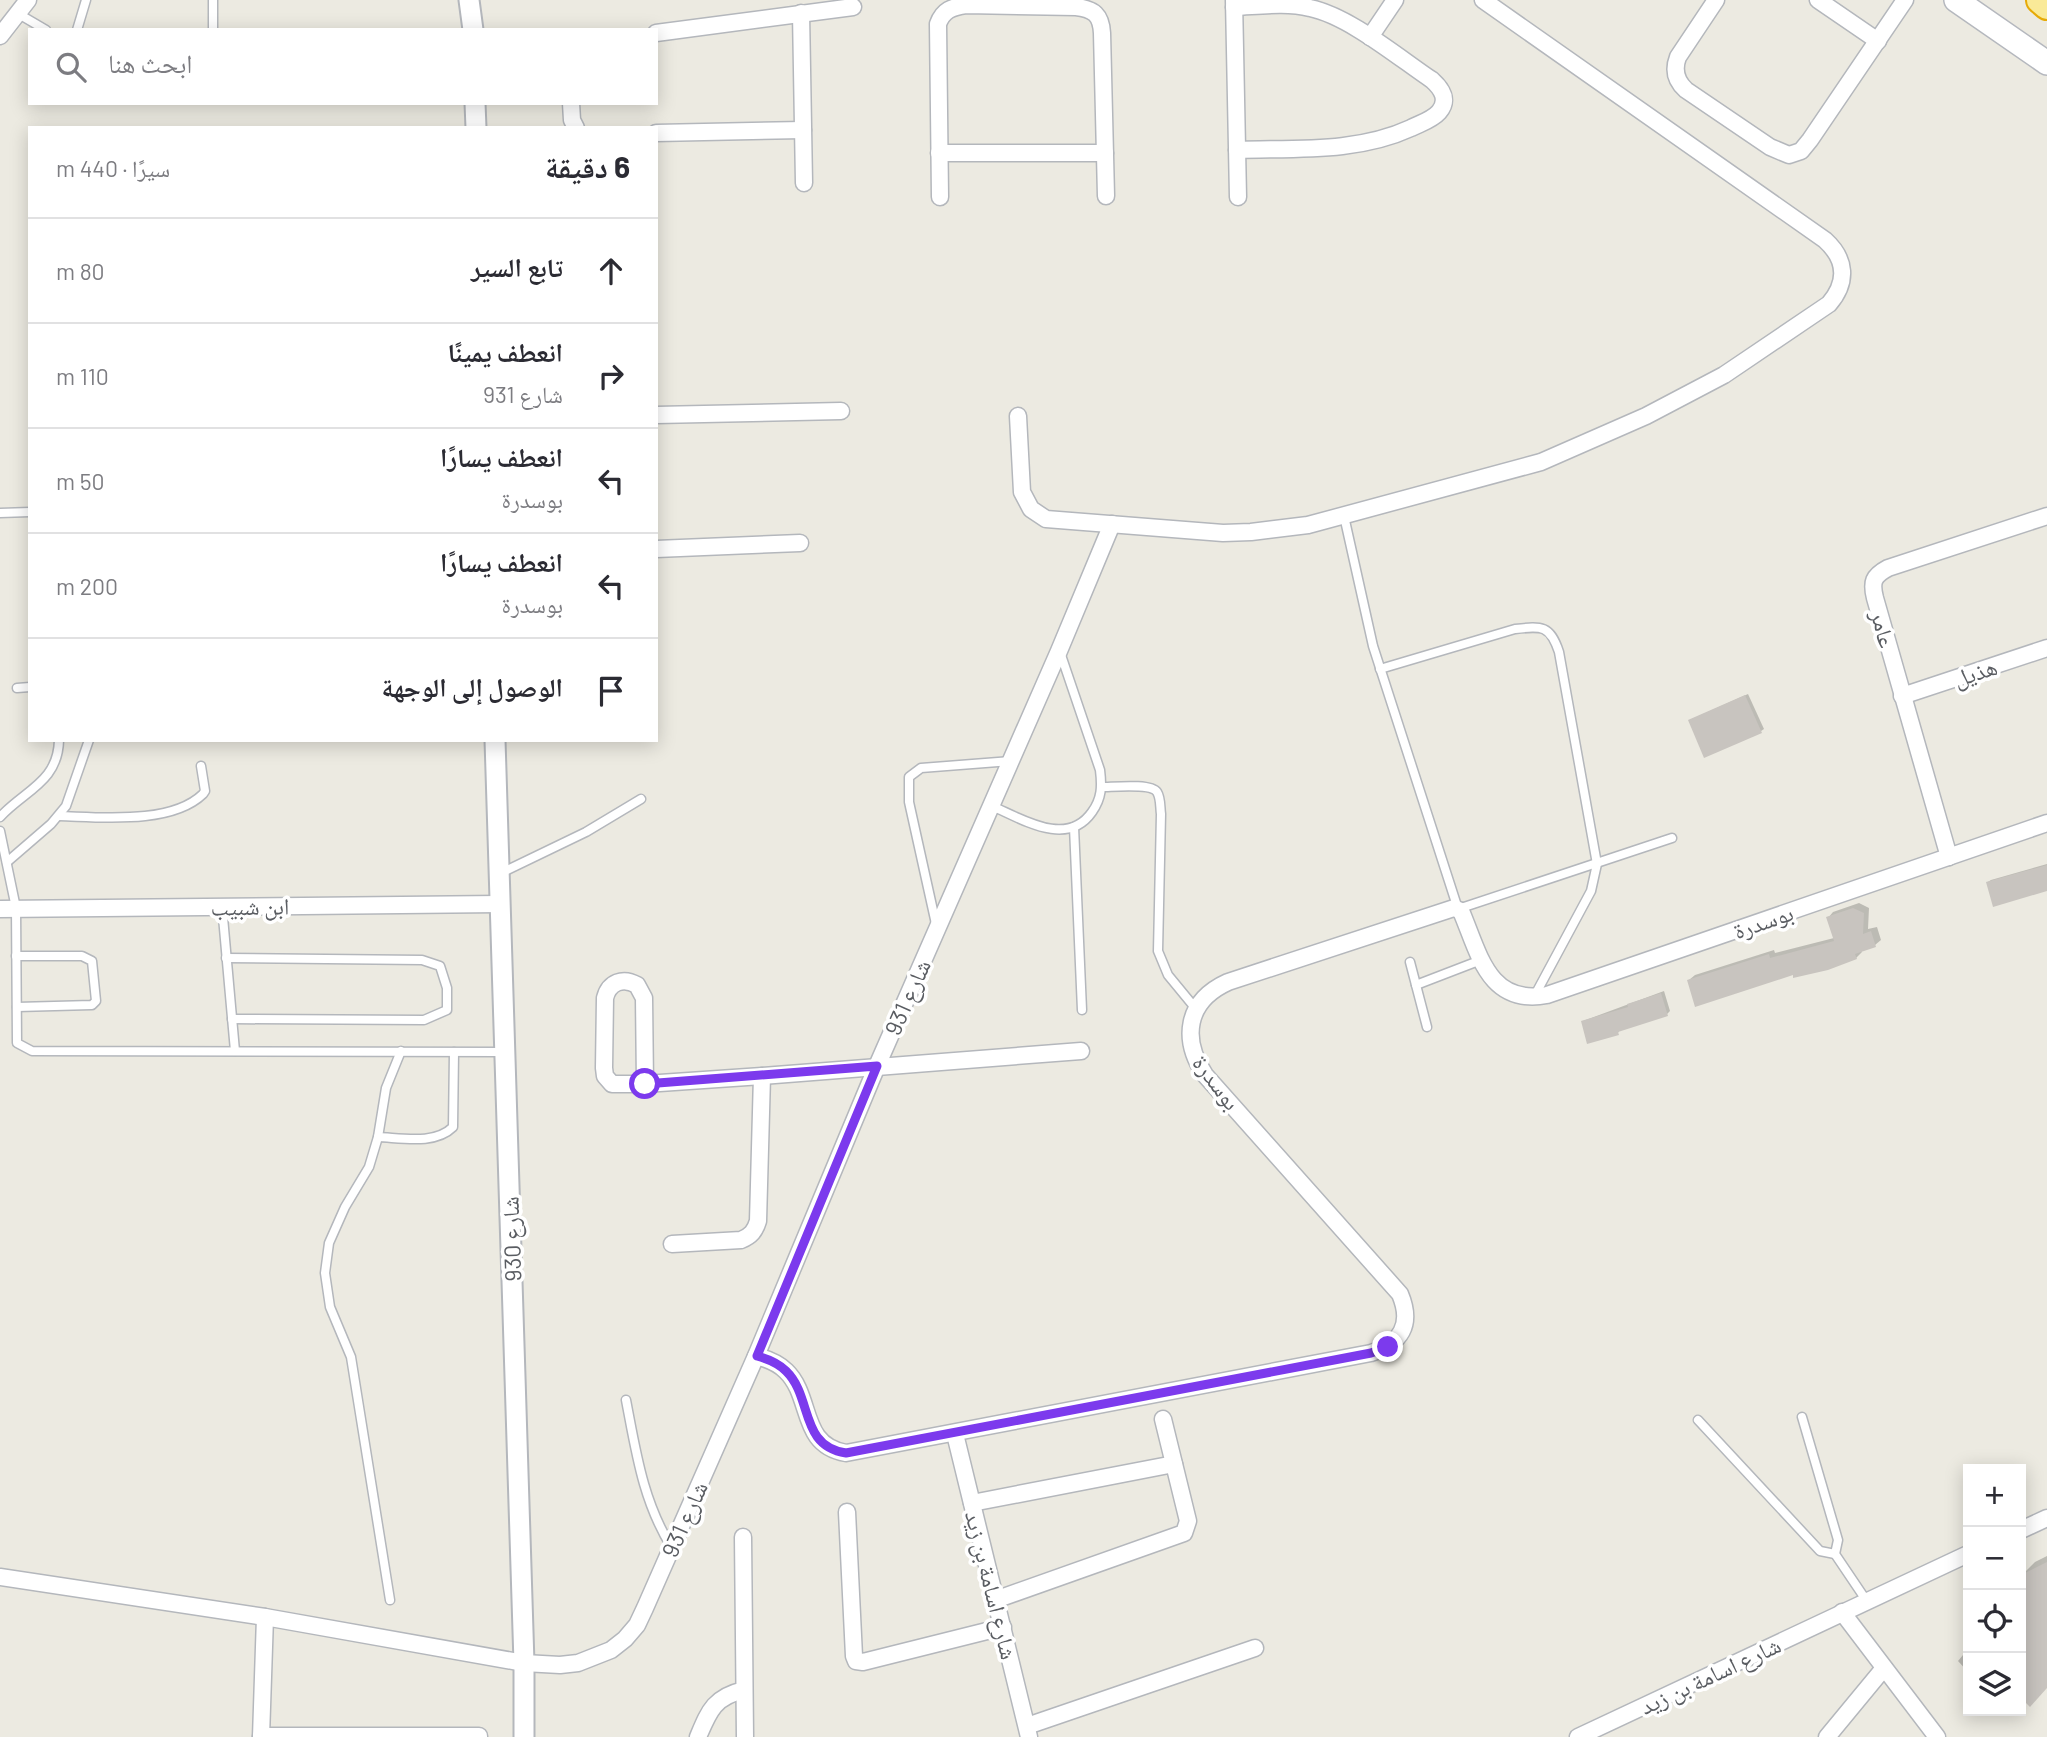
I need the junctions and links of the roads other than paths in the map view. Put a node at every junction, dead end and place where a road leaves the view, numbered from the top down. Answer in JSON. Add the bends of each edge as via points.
{"nodes":[{"id":1,"x":28,"y":0,"type":"edge"},
{"id":2,"x":86,"y":0,"type":"edge"},
{"id":3,"x":213,"y":0,"type":"edge"},
{"id":4,"x":469,"y":0,"type":"edge"},
{"id":5,"x":476,"y":0,"type":"edge"},
{"id":6,"x":1395,"y":0,"type":"edge"},
{"id":7,"x":1483,"y":0,"type":"edge"},
{"id":8,"x":1716,"y":0,"type":"edge"},
{"id":9,"x":1818,"y":0,"type":"edge"},
{"id":10,"x":1905,"y":0,"type":"edge"},
{"id":11,"x":1956,"y":0,"type":"edge"},
{"id":12,"x":2039,"y":0,"type":"edge"},
{"id":13,"x":1027,"y":3,"type":"edge"},
{"id":14,"x":1234,"y":3,"type":"edge"},
{"id":15,"x":2047,"y":6,"type":"edge"},
{"id":16,"x":853,"y":7,"type":"dead end"},
{"id":17,"x":17,"y":13,"type":"junction"},
{"id":18,"x":801,"y":13,"type":"junction"},
{"id":19,"x":43,"y":28,"type":"edge"},
{"id":20,"x":78,"y":28,"type":"edge"},
{"id":21,"x":213,"y":28,"type":"edge"},
{"id":22,"x":473,"y":28,"type":"edge"},
{"id":23,"x":658,"y":33,"type":"edge"},
{"id":24,"x":0,"y":36,"type":"edge"},
{"id":25,"x":1370,"y":37,"type":"junction"},
{"id":26,"x":1878,"y":41,"type":"junction"},
{"id":27,"x":2047,"y":63,"type":"edge"},
{"id":28,"x":475,"y":105,"type":"edge"},
{"id":29,"x":571,"y":105,"type":"edge"},
{"id":30,"x":476,"y":126,"type":"edge"},
{"id":31,"x":575,"y":126,"type":"edge"},
{"id":32,"x":803,"y":130,"type":"junction"},
{"id":33,"x":658,"y":133,"type":"edge"},
{"id":34,"x":1237,"y":150,"type":"junction"},
{"id":35,"x":939,"y":153,"type":"junction"},
{"id":36,"x":1105,"y":153,"type":"junction"},
{"id":37,"x":804,"y":183,"type":"dead end"},
{"id":38,"x":1106,"y":196,"type":"dead end"},
{"id":39,"x":940,"y":197,"type":"dead end"},
{"id":40,"x":1238,"y":197,"type":"dead end"},
{"id":41,"x":841,"y":411,"type":"dead end"},
{"id":42,"x":658,"y":415,"type":"edge"},
{"id":43,"x":1018,"y":416,"type":"dead end"},
{"id":44,"x":28,"y":512,"type":"edge"},
{"id":45,"x":0,"y":513,"type":"edge"},
{"id":46,"x":1344,"y":516,"type":"junction"},
{"id":47,"x":2047,"y":516,"type":"edge"},
{"id":48,"x":1112,"y":524,"type":"junction"},
{"id":49,"x":800,"y":543,"type":"dead end"},
{"id":50,"x":658,"y":550,"type":"edge"},
{"id":51,"x":2047,"y":648,"type":"edge"},
{"id":52,"x":1059,"y":651,"type":"junction"},
{"id":53,"x":1380,"y":669,"type":"junction"},
{"id":54,"x":28,"y":687,"type":"edge"},
{"id":55,"x":16,"y":688,"type":"dead end"},
{"id":56,"x":1902,"y":696,"type":"junction"},
{"id":57,"x":59,"y":742,"type":"edge"},
{"id":58,"x":88,"y":742,"type":"edge"},
{"id":59,"x":495,"y":742,"type":"edge"},
{"id":60,"x":1011,"y":761,"type":"junction"},
{"id":61,"x":201,"y":765,"type":"dead end"},
{"id":62,"x":1102,"y":787,"type":"junction"},
{"id":63,"x":641,"y":799,"type":"dead end"},
{"id":64,"x":992,"y":806,"type":"junction"},
{"id":65,"x":59,"y":816,"type":"junction"},
{"id":66,"x":0,"y":817,"type":"edge"},
{"id":67,"x":2047,"y":823,"type":"edge"},
{"id":68,"x":1074,"y":827,"type":"junction"},
{"id":69,"x":0,"y":831,"type":"edge"},
{"id":70,"x":1672,"y":838,"type":"dead end"},
{"id":71,"x":1949,"y":857,"type":"junction"},
{"id":72,"x":7,"y":862,"type":"junction"},
{"id":73,"x":1597,"y":864,"type":"junction"},
{"id":74,"x":499,"y":874,"type":"junction"},
{"id":75,"x":500,"y":904,"type":"junction"},
{"id":76,"x":222,"y":906,"type":"junction"},
{"id":77,"x":8,"y":908,"type":"edge"},
{"id":78,"x":1458,"y":909,"type":"junction"},
{"id":79,"x":937,"y":929,"type":"junction"},
{"id":80,"x":16,"y":956,"type":"junction"},
{"id":81,"x":226,"y":958,"type":"junction"},
{"id":82,"x":1481,"y":960,"type":"junction"},
{"id":83,"x":1410,"y":962,"type":"dead end"},
{"id":84,"x":1416,"y":985,"type":"junction"},
{"id":85,"x":1534,"y":997,"type":"junction"},
{"id":86,"x":16,"y":1007,"type":"junction"},
{"id":87,"x":1196,"y":1009,"type":"junction"},
{"id":88,"x":1082,"y":1010,"type":"dead end"},
{"id":89,"x":232,"y":1018,"type":"junction"},
{"id":90,"x":1427,"y":1027,"type":"dead end"},
{"id":91,"x":234,"y":1051,"type":"junction"},
{"id":92,"x":401,"y":1051,"type":"junction"},
{"id":93,"x":1081,"y":1051,"type":"dead end"},
{"id":94,"x":454,"y":1052,"type":"junction"},
{"id":95,"x":505,"y":1052,"type":"junction"},
{"id":96,"x":877,"y":1066,"type":"junction"},
{"id":97,"x":762,"y":1076,"type":"junction"},
{"id":98,"x":645,"y":1084,"type":"junction"},
{"id":99,"x":378,"y":1137,"type":"junction"},
{"id":100,"x":673,"y":1244,"type":"dead end"},
{"id":101,"x":757,"y":1356,"type":"junction"},
{"id":102,"x":626,"y":1400,"type":"dead end"},
{"id":103,"x":1802,"y":1417,"type":"dead end"},
{"id":104,"x":1163,"y":1419,"type":"dead end"},
{"id":105,"x":1698,"y":1420,"type":"dead end"},
{"id":106,"x":955,"y":1433,"type":"junction"},
{"id":107,"x":1174,"y":1464,"type":"junction"},
{"id":108,"x":972,"y":1503,"type":"junction"},
{"id":109,"x":847,"y":1512,"type":"dead end"},
{"id":110,"x":2047,"y":1518,"type":"edge"},
{"id":111,"x":2026,"y":1528,"type":"edge"},
{"id":112,"x":743,"y":1537,"type":"dead end"},
{"id":113,"x":672,"y":1548,"type":"junction"},
{"id":114,"x":1835,"y":1554,"type":"junction"},
{"id":115,"x":1963,"y":1556,"type":"edge"},
{"id":116,"x":0,"y":1577,"type":"edge"},
{"id":117,"x":390,"y":1600,"type":"dead end"},
{"id":118,"x":995,"y":1600,"type":"junction"},
{"id":119,"x":1866,"y":1600,"type":"junction"},
{"id":120,"x":1842,"y":1612,"type":"junction"},
{"id":121,"x":265,"y":1616,"type":"junction"},
{"id":122,"x":1003,"y":1627,"type":"junction"},
{"id":123,"x":1255,"y":1648,"type":"dead end"},
{"id":124,"x":524,"y":1662,"type":"junction"},
{"id":125,"x":1884,"y":1668,"type":"junction"},
{"id":126,"x":744,"y":1689,"type":"junction"},
{"id":127,"x":1028,"y":1731,"type":"edge"},
{"id":128,"x":479,"y":1736,"type":"edge"},
{"id":129,"x":261,"y":1737,"type":"edge"},
{"id":130,"x":524,"y":1737,"type":"edge"},
{"id":131,"x":698,"y":1737,"type":"edge"},
{"id":132,"x":745,"y":1737,"type":"edge"},
{"id":133,"x":1578,"y":1737,"type":"edge"},
{"id":134,"x":1827,"y":1737,"type":"edge"},
{"id":135,"x":1937,"y":1737,"type":"edge"}],
"edges":[{"from":1,"to":17,"type":"street"},
{"from":2,"to":20,"type":"lane"},
{"from":3,"to":21,"type":"lane"},
{"from":4,"to":22,"type":"street"},
{"from":5,"to":22,"type":"street"},
{"from":6,"to":25,"type":"street"},
{"from":7,"to":46,"type":"street","via":[[1825,240],[1840,259],[1842,283],[1829,304],[1724,375],[1646,416],[1515,471]]},
{"from":8,"to":26,"type":"street","via":[[1678,57],[1677,79],[1686,90],[1782,154],[1806,146]]},
{"from":9,"to":26,"type":"street"},
{"from":10,"to":26,"type":"street"},
{"from":11,"to":27,"type":"main road"},
{"from":12,"to":15,"type":"highway"},
{"from":13,"to":35,"type":"street","via":[[957,6],[940,18]]},
{"from":13,"to":36,"type":"street","via":[[1083,7],[1100,18]]},
{"from":14,"to":25,"type":"street","via":[[1313,8]]},
{"from":14,"to":34,"type":"street"},
{"from":16,"to":18,"type":"street"},
{"from":17,"to":19,"type":"lane"},
{"from":17,"to":24,"type":"street"},
{"from":18,"to":23,"type":"street"},
{"from":18,"to":32,"type":"street"},
{"from":25,"to":34,"type":"street","via":[[1442,88],[1442,108],[1435,116],[1393,136],[1355,145]]},
{"from":28,"to":30,"type":"street"},
{"from":29,"to":31,"type":"street"},
{"from":32,"to":33,"type":"street"},
{"from":32,"to":37,"type":"street"},
{"from":34,"to":40,"type":"street"},
{"from":35,"to":36,"type":"street"},
{"from":35,"to":39,"type":"street"},
{"from":36,"to":38,"type":"street"},
{"from":41,"to":42,"type":"street"},
{"from":43,"to":48,"type":"street","via":[[1022,492],[1031,509],[1046,519]]},
{"from":44,"to":45,"type":"lane"},
{"from":46,"to":48,"type":"street","via":[[1251,532]]},
{"from":46,"to":53,"type":"lane"},
{"from":47,"to":56,"type":"street","name":"عامر","via":[[1877,574],[1872,588]]},
{"from":48,"to":52,"type":"street","name":"شارع 931"},
{"from":49,"to":50,"type":"street"},
{"from":51,"to":56,"type":"street","name":"هذيل"},
{"from":52,"to":60,"type":"street","name":"شارع 931"},
{"from":52,"to":62,"type":"lane","via":[[1100,769]]},
{"from":53,"to":73,"type":"lane","via":[[1515,629],[1544,628],[1559,652]]},
{"from":53,"to":78,"type":"lane"},
{"from":54,"to":55,"type":"lane"},
{"from":56,"to":71,"type":"street","name":"عامر"},
{"from":57,"to":66,"type":"lane","via":[[55,766],[46,778]]},
{"from":58,"to":65,"type":"lane","via":[[71,796]]},
{"from":59,"to":74,"type":"street","name":"شارع 930"},
{"from":60,"to":64,"type":"street","name":"شارع 931"},
{"from":60,"to":79,"type":"lane","via":[[922,768],[909,778],[909,802]]},
{"from":61,"to":65,"type":"lane","via":[[205,791],[175,809],[132,817]]},
{"from":62,"to":68,"type":"lane","via":[[1098,803]]},
{"from":62,"to":87,"type":"lane","via":[[1145,787],[1158,793],[1158,951],[1168,975]]},
{"from":63,"to":74,"type":"lane"},
{"from":64,"to":68,"type":"lane","via":[[1040,827]]},
{"from":64,"to":79,"type":"street","name":"شارع 931"},
{"from":65,"to":72,"type":"lane"},
{"from":67,"to":71,"type":"street","name":"بوسدرة"},
{"from":68,"to":88,"type":"lane"},
{"from":69,"to":72,"type":"lane"},
{"from":70,"to":73,"type":"lane"},
{"from":71,"to":85,"type":"street","name":"بوسدرة"},
{"from":72,"to":77,"type":"lane"},
{"from":73,"to":78,"type":"lane"},
{"from":73,"to":85,"type":"lane","via":[[1591,891]]},
{"from":74,"to":75,"type":"street","name":"شارع 930"},
{"from":75,"to":76,"type":"street","name":"ابن شبيب"},
{"from":75,"to":95,"type":"street","name":"شارع 930"},
{"from":76,"to":77,"type":"street","name":"ابن شبيب"},
{"from":76,"to":81,"type":"lane"},
{"from":77,"to":80,"type":"lane"},
{"from":78,"to":82,"type":"street"},
{"from":78,"to":87,"type":"street","via":[[1228,982],[1210,992]]},
{"from":79,"to":96,"type":"street","name":"شارع 931"},
{"from":80,"to":86,"type":"lane"},
{"from":80,"to":86,"type":"lane","via":[[82,956],[92,961],[96,1000],[92,1005]]},
{"from":81,"to":89,"type":"lane"},
{"from":81,"to":89,"type":"lane","via":[[422,960],[440,966],[447,988],[447,1010],[424,1020]]},
{"from":82,"to":84,"type":"lane"},
{"from":82,"to":85,"type":"street","via":[[1490,977],[1506,989]]},
{"from":83,"to":84,"type":"lane"},
{"from":84,"to":90,"type":"lane"},
{"from":86,"to":91,"type":"lane","via":[[17,1043],[32,1051]]},
{"from":87,"to":106,"type":"street","name":"بوسدرة","via":[[1191,1040],[1196,1061],[1400,1294],[1406,1315],[1397,1340],[1371,1353]]},
{"from":89,"to":91,"type":"lane"},
{"from":91,"to":92,"type":"lane"},
{"from":92,"to":94,"type":"lane"},
{"from":92,"to":99,"type":"lane","via":[[386,1088]]},
{"from":93,"to":96,"type":"street"},
{"from":94,"to":95,"type":"lane"},
{"from":94,"to":99,"type":"lane","via":[[453,1127],[429,1139]]},
{"from":95,"to":124,"type":"street","name":"شارع 930"},
{"from":96,"to":97,"type":"street"},
{"from":96,"to":101,"type":"street","name":"شارع 931"},
{"from":97,"to":98,"type":"street"},
{"from":97,"to":100,"type":"street","via":[[756,1227],[741,1240]]},
{"from":98,"to":98,"type":"street","via":[[612,1084],[605,1076],[605,998],[617,982],[631,982],[642,991]]},
{"from":99,"to":117,"type":"lane","via":[[369,1167],[330,1243],[325,1273],[330,1307],[351,1357]]},
{"from":101,"to":106,"type":"street","name":"بوسدرة","via":[[780,1365],[795,1381],[817,1437],[837,1452]]},
{"from":101,"to":113,"type":"street","name":"شارع 931"},
{"from":102,"to":113,"type":"lane","via":[[647,1498]]},
{"from":103,"to":114,"type":"lane","via":[[1838,1540]]},
{"from":104,"to":107,"type":"street"},
{"from":105,"to":114,"type":"lane","via":[[1820,1550]]},
{"from":106,"to":108,"type":"street","name":"شارع اسامة بن زيد"},
{"from":107,"to":108,"type":"street"},
{"from":107,"to":118,"type":"street","via":[[1188,1521],[1184,1533]]},
{"from":108,"to":118,"type":"street","name":"شارع اسامة بن زيد"},
{"from":109,"to":122,"type":"street","via":[[856,1661]]},
{"from":110,"to":111,"type":"street"},
{"from":112,"to":126,"type":"street"},
{"from":113,"to":124,"type":"street","name":"شارع 931","via":[[636,1625],[611,1650],[578,1663]]},
{"from":114,"to":119,"type":"lane"},
{"from":115,"to":119,"type":"street","name":"شارع اسامة بن زيد"},
{"from":116,"to":121,"type":"street","name":"شارع 931"},
{"from":118,"to":122,"type":"street","name":"شارع اسامة بن زيد"},
{"from":119,"to":120,"type":"street","name":"شارع اسامة بن زيد"},
{"from":120,"to":125,"type":"street"},
{"from":120,"to":133,"type":"street","name":"شارع اسامة بن زيد"},
{"from":121,"to":124,"type":"street","name":"شارع 931"},
{"from":121,"to":129,"type":"street"},
{"from":122,"to":127,"type":"street","name":"شارع اسامة بن زيد"},
{"from":123,"to":127,"type":"street"},
{"from":124,"to":130,"type":"street","name":"شارع 930"},
{"from":125,"to":134,"type":"street"},
{"from":125,"to":135,"type":"street"},
{"from":126,"to":131,"type":"street","via":[[718,1700]]},
{"from":126,"to":132,"type":"street"},
{"from":128,"to":129,"type":"street"}]}
